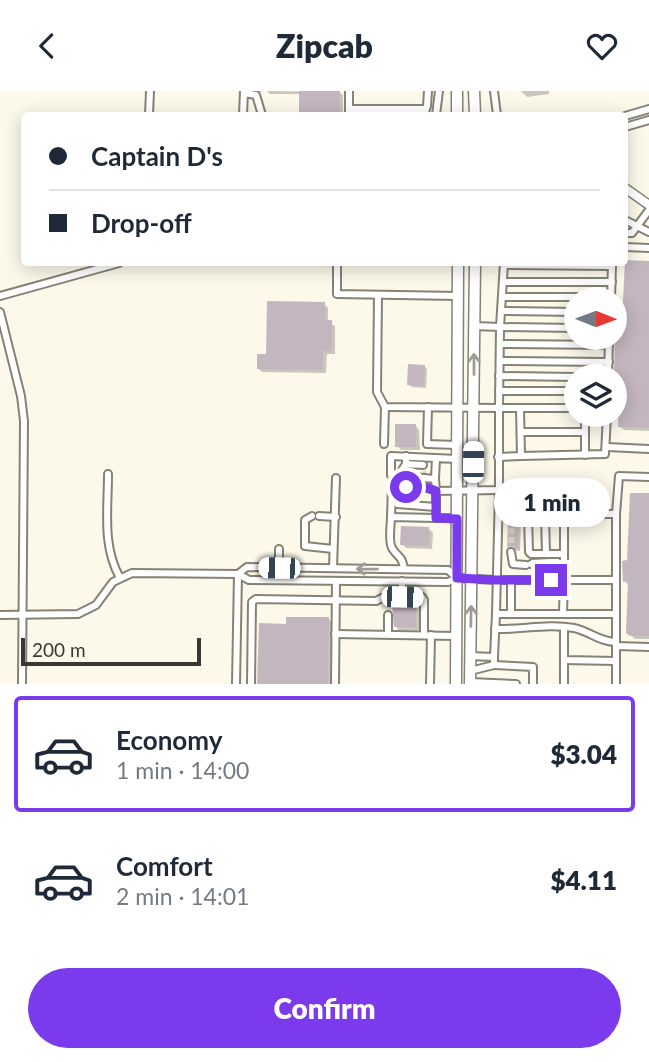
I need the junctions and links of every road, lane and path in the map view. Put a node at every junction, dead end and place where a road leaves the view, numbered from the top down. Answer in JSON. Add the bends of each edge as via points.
{"nodes":[{"id":1,"x":150,"y":91,"type":"edge"},
{"id":2,"x":349,"y":91,"type":"edge"},
{"id":3,"x":428,"y":91,"type":"edge"},
{"id":4,"x":439,"y":91,"type":"edge"},
{"id":5,"x":457,"y":91,"type":"edge"},
{"id":6,"x":474,"y":91,"type":"edge"},
{"id":7,"x":494,"y":91,"type":"edge"},
{"id":8,"x":244,"y":92,"type":"edge"},
{"id":9,"x":649,"y":109,"type":"edge"},
{"id":10,"x":149,"y":112,"type":"edge"},
{"id":11,"x":243,"y":112,"type":"edge"},
{"id":12,"x":261,"y":112,"type":"edge"},
{"id":13,"x":349,"y":112,"type":"edge"},
{"id":14,"x":424,"y":112,"type":"edge"},
{"id":15,"x":436,"y":112,"type":"edge"},
{"id":16,"x":457,"y":112,"type":"edge"},
{"id":17,"x":475,"y":112,"type":"edge"},
{"id":18,"x":497,"y":112,"type":"edge"},
{"id":19,"x":628,"y":115,"type":"edge"},
{"id":20,"x":649,"y":120,"type":"edge"},
{"id":21,"x":628,"y":126,"type":"edge"},
{"id":22,"x":628,"y":190,"type":"edge"},
{"id":23,"x":649,"y":205,"type":"edge"},
{"id":24,"x":649,"y":210,"type":"edge"},
{"id":25,"x":628,"y":221,"type":"edge"},
{"id":26,"x":638,"y":225,"type":"junction"},
{"id":27,"x":649,"y":232,"type":"edge"},
{"id":28,"x":628,"y":233,"type":"edge"},
{"id":29,"x":628,"y":245,"type":"edge"},
{"id":30,"x":649,"y":249,"type":"edge"},
{"id":31,"x":108,"y":266,"type":"edge"},
{"id":32,"x":337,"y":266,"type":"edge"},
{"id":33,"x":458,"y":266,"type":"edge"},
{"id":34,"x":475,"y":266,"type":"edge"},
{"id":35,"x":504,"y":266,"type":"edge"},
{"id":36,"x":612,"y":266,"type":"edge"},
{"id":37,"x":503,"y":282,"type":"junction"},
{"id":38,"x":611,"y":282,"type":"junction"},
{"id":39,"x":611,"y":287,"type":"edge"},
{"id":40,"x":378,"y":295,"type":"junction"},
{"id":41,"x":0,"y":296,"type":"edge"},
{"id":42,"x":458,"y":296,"type":"junction"},
{"id":43,"x":502,"y":297,"type":"junction"},
{"id":44,"x":564,"y":298,"type":"edge"},
{"id":45,"x":501,"y":311,"type":"junction"},
{"id":46,"x":0,"y":312,"type":"edge"},
{"id":47,"x":564,"y":312,"type":"edge"},
{"id":48,"x":474,"y":326,"type":"junction"},
{"id":49,"x":500,"y":327,"type":"junction"},
{"id":50,"x":564,"y":328,"type":"edge"},
{"id":51,"x":564,"y":343,"type":"edge"},
{"id":52,"x":500,"y":344,"type":"junction"},
{"id":53,"x":609,"y":350,"type":"edge"},
{"id":54,"x":499,"y":361,"type":"junction"},
{"id":55,"x":608,"y":362,"type":"joint"},
{"id":56,"x":499,"y":376,"type":"junction"},
{"id":57,"x":564,"y":377,"type":"edge"},
{"id":58,"x":499,"y":391,"type":"junction"},
{"id":59,"x":564,"y":391,"type":"edge"},
{"id":60,"x":457,"y":406,"type":"junction"},
{"id":61,"x":385,"y":407,"type":"junction"},
{"id":62,"x":428,"y":407,"type":"junction"},
{"id":63,"x":474,"y":407,"type":"junction"},
{"id":64,"x":499,"y":408,"type":"junction"},
{"id":65,"x":520,"y":408,"type":"junction"},
{"id":66,"x":564,"y":408,"type":"edge"},
{"id":67,"x":585,"y":427,"type":"edge"},
{"id":68,"x":607,"y":427,"type":"edge"},
{"id":69,"x":521,"y":432,"type":"junction"},
{"id":70,"x":585,"y":432,"type":"junction"},
{"id":71,"x":384,"y":444,"type":"dead end"},
{"id":72,"x":457,"y":445,"type":"junction"},
{"id":73,"x":607,"y":447,"type":"junction"},
{"id":74,"x":649,"y":449,"type":"edge"},
{"id":75,"x":585,"y":455,"type":"junction"},
{"id":76,"x":521,"y":456,"type":"junction"},
{"id":77,"x":498,"y":457,"type":"junction"},
{"id":78,"x":457,"y":459,"type":"junction"},
{"id":79,"x":406,"y":460,"type":"junction"},
{"id":80,"x":436,"y":462,"type":"junction"},
{"id":81,"x":108,"y":474,"type":"dead end"},
{"id":82,"x":429,"y":476,"type":"junction"},
{"id":83,"x":649,"y":477,"type":"edge"},
{"id":84,"x":336,"y":478,"type":"dead end"},
{"id":85,"x":406,"y":487,"type":"junction"},
{"id":86,"x":473,"y":490,"type":"junction"},
{"id":87,"x":436,"y":491,"type":"junction"},
{"id":88,"x":457,"y":491,"type":"junction"},
{"id":89,"x":499,"y":491,"type":"junction"},
{"id":90,"x":436,"y":506,"type":"junction"},
{"id":91,"x":616,"y":514,"type":"junction"},
{"id":92,"x":528,"y":515,"type":"junction"},
{"id":93,"x":336,"y":517,"type":"junction"},
{"id":94,"x":391,"y":517,"type":"junction"},
{"id":95,"x":512,"y":517,"type":"dead end"},
{"id":96,"x":436,"y":518,"type":"junction"},
{"id":97,"x":457,"y":519,"type":"junction"},
{"id":98,"x":279,"y":549,"type":"dead end"},
{"id":99,"x":333,"y":549,"type":"junction"},
{"id":100,"x":511,"y":552,"type":"dead end"},
{"id":101,"x":546,"y":554,"type":"junction"},
{"id":102,"x":564,"y":554,"type":"junction"},
{"id":103,"x":279,"y":568,"type":"junction"},
{"id":104,"x":333,"y":568,"type":"junction"},
{"id":105,"x":404,"y":569,"type":"junction"},
{"id":106,"x":238,"y":574,"type":"junction"},
{"id":107,"x":120,"y":578,"type":"junction"},
{"id":108,"x":457,"y":578,"type":"junction"},
{"id":109,"x":472,"y":578,"type":"junction"},
{"id":110,"x":496,"y":580,"type":"junction"},
{"id":111,"x":511,"y":580,"type":"junction"},
{"id":112,"x":551,"y":580,"type":"junction"},
{"id":113,"x":564,"y":580,"type":"junction"},
{"id":114,"x":616,"y":580,"type":"junction"},
{"id":115,"x":336,"y":581,"type":"junction"},
{"id":116,"x":402,"y":581,"type":"junction"},
{"id":117,"x":402,"y":597,"type":"junction"},
{"id":118,"x":336,"y":601,"type":"junction"},
{"id":119,"x":563,"y":613,"type":"junction"},
{"id":120,"x":0,"y":614,"type":"edge"},
{"id":121,"x":496,"y":614,"type":"junction"},
{"id":122,"x":511,"y":614,"type":"junction"},
{"id":123,"x":616,"y":614,"type":"junction"},
{"id":124,"x":23,"y":615,"type":"junction"},
{"id":125,"x":388,"y":615,"type":"dead end"},
{"id":126,"x":564,"y":627,"type":"junction"},
{"id":127,"x":495,"y":629,"type":"junction"},
{"id":128,"x":335,"y":633,"type":"junction"},
{"id":129,"x":388,"y":634,"type":"junction"},
{"id":130,"x":427,"y":635,"type":"junction"},
{"id":131,"x":456,"y":636,"type":"junction"},
{"id":132,"x":616,"y":644,"type":"junction"},
{"id":133,"x":649,"y":647,"type":"edge"},
{"id":134,"x":470,"y":656,"type":"junction"},
{"id":135,"x":494,"y":657,"type":"junction"},
{"id":136,"x":564,"y":660,"type":"junction"},
{"id":137,"x":615,"y":660,"type":"junction"},
{"id":138,"x":494,"y":665,"type":"junction"},
{"id":139,"x":470,"y":679,"type":"edge"},
{"id":140,"x":23,"y":684,"type":"edge"},
{"id":141,"x":236,"y":684,"type":"edge"},
{"id":142,"x":251,"y":684,"type":"edge"},
{"id":143,"x":335,"y":684,"type":"edge"},
{"id":144,"x":430,"y":684,"type":"edge"},
{"id":145,"x":456,"y":684,"type":"edge"},
{"id":146,"x":516,"y":684,"type":"edge"},
{"id":147,"x":533,"y":684,"type":"edge"},
{"id":148,"x":564,"y":684,"type":"edge"},
{"id":149,"x":616,"y":684,"type":"edge"}],
"edges":[{"from":1,"to":10,"type":"street"},
{"from":2,"to":13,"type":"street"},
{"from":3,"to":14,"type":"street"},
{"from":4,"to":15,"type":"street"},
{"from":5,"to":16,"type":"highway"},
{"from":6,"to":17,"type":"highway"},
{"from":7,"to":18,"type":"street"},
{"from":8,"to":11,"type":"street"},
{"from":8,"to":12,"type":"street","via":[[256,95]]},
{"from":9,"to":19,"type":"street"},
{"from":13,"to":14,"type":"street"},
{"from":20,"to":21,"type":"street"},
{"from":22,"to":23,"type":"main road"},
{"from":24,"to":26,"type":"street"},
{"from":25,"to":26,"type":"street"},
{"from":26,"to":27,"type":"street"},
{"from":26,"to":28,"type":"street"},
{"from":29,"to":30,"type":"street"},
{"from":31,"to":41,"type":"street"},
{"from":32,"to":40,"type":"street","via":[[337,294]]},
{"from":33,"to":42,"type":"highway"},
{"from":34,"to":48,"type":"highway"},
{"from":35,"to":37,"type":"street"},
{"from":36,"to":38,"type":"street"},
{"from":37,"to":38,"type":"street"},
{"from":37,"to":43,"type":"street"},
{"from":38,"to":39,"type":"street"},
{"from":40,"to":42,"type":"street"},
{"from":40,"to":61,"type":"street","via":[[377,392]]},
{"from":42,"to":60,"type":"highway"},
{"from":43,"to":44,"type":"street"},
{"from":43,"to":45,"type":"street"},
{"from":45,"to":47,"type":"street"},
{"from":45,"to":49,"type":"street"},
{"from":46,"to":124,"type":"street","via":[[24,421]]},
{"from":48,"to":49,"type":"street"},
{"from":63,"to":48,"type":"highway","one_way":true},
{"from":49,"to":50,"type":"street"},
{"from":49,"to":52,"type":"street"},
{"from":51,"to":52,"type":"street"},
{"from":52,"to":54,"type":"street"},
{"from":53,"to":55,"type":"street"},
{"from":54,"to":55,"type":"street"},
{"from":54,"to":56,"type":"street"},
{"from":56,"to":57,"type":"street"},
{"from":56,"to":58,"type":"street"},
{"from":58,"to":59,"type":"street"},
{"from":58,"to":64,"type":"street"},
{"from":60,"to":62,"type":"street"},
{"from":60,"to":63,"type":"street"},
{"from":60,"to":72,"type":"highway"},
{"from":61,"to":62,"type":"street"},
{"from":61,"to":71,"type":"street"},
{"from":62,"to":72,"type":"street","via":[[427,444]]},
{"from":63,"to":64,"type":"street"},
{"from":63,"to":86,"type":"highway"},
{"from":64,"to":65,"type":"street"},
{"from":64,"to":77,"type":"street"},
{"from":65,"to":66,"type":"street"},
{"from":65,"to":69,"type":"street"},
{"from":67,"to":70,"type":"street"},
{"from":68,"to":73,"type":"street"},
{"from":69,"to":70,"type":"street"},
{"from":69,"to":76,"type":"street"},
{"from":70,"to":75,"type":"street"},
{"from":72,"to":78,"type":"highway"},
{"from":73,"to":74,"type":"street"},
{"from":73,"to":75,"type":"street","via":[[605,454]]},
{"from":75,"to":76,"type":"street"},
{"from":76,"to":77,"type":"street"},
{"from":77,"to":89,"type":"street"},
{"from":78,"to":80,"type":"street"},
{"from":78,"to":88,"type":"highway"},
{"from":79,"to":80,"type":"street"},
{"from":79,"to":80,"type":"street","via":[[425,465]]},
{"from":79,"to":82,"type":"street","via":[[403,473]]},
{"from":79,"to":82,"type":"street","via":[[391,456],[391,475]]},
{"from":80,"to":82,"type":"street"},
{"from":81,"to":107,"type":"street","via":[[108,549]]},
{"from":82,"to":87,"type":"street"},
{"from":83,"to":91,"type":"street","via":[[619,476]]},
{"from":84,"to":93,"type":"street"},
{"from":85,"to":87,"type":"street"},
{"from":85,"to":90,"type":"street","via":[[396,492],[397,504]]},
{"from":85,"to":94,"type":"street","via":[[392,487]]},
{"from":86,"to":88,"type":"street"},
{"from":86,"to":89,"type":"street"},
{"from":86,"to":109,"type":"highway"},
{"from":87,"to":88,"type":"street"},
{"from":87,"to":90,"type":"street"},
{"from":88,"to":97,"type":"highway"},
{"from":89,"to":110,"type":"street"},
{"from":90,"to":96,"type":"street"},
{"from":91,"to":102,"type":"street","via":[[564,514]]},
{"from":91,"to":114,"type":"street"},
{"from":92,"to":95,"type":"street","via":[[514,512]]},
{"from":92,"to":101,"type":"street","via":[[529,552]]},
{"from":92,"to":101,"type":"street","via":[[536,511],[545,515]]},
{"from":93,"to":99,"type":"street"},
{"from":93,"to":99,"type":"street","via":[[305,520],[305,547]]},
{"from":94,"to":96,"type":"street"},
{"from":94,"to":105,"type":"street","via":[[392,549],[400,555]]},
{"from":96,"to":97,"type":"street"},
{"from":97,"to":108,"type":"highway"},
{"from":98,"to":103,"type":"street"},
{"from":99,"to":104,"type":"street"},
{"from":100,"to":112,"type":"street","via":[[513,564],[549,565]]},
{"from":101,"to":102,"type":"street"},
{"from":102,"to":113,"type":"street"},
{"from":103,"to":104,"type":"street"},
{"from":103,"to":106,"type":"street","via":[[247,567]]},
{"from":105,"to":104,"type":"street","one_way":true},
{"from":105,"to":108,"type":"street","via":[[448,571]]},
{"from":106,"to":107,"type":"street","via":[[138,572]]},
{"from":106,"to":115,"type":"street","via":[[248,580]]},
{"from":106,"to":141,"type":"street"},
{"from":107,"to":124,"type":"street","via":[[86,611]]},
{"from":108,"to":109,"type":"street"},
{"from":108,"to":116,"type":"street","via":[[448,582]]},
{"from":108,"to":131,"type":"highway"},
{"from":109,"to":110,"type":"street"},
{"from":134,"to":109,"type":"highway","one_way":true},
{"from":110,"to":111,"type":"street"},
{"from":110,"to":121,"type":"street"},
{"from":111,"to":112,"type":"street"},
{"from":111,"to":122,"type":"street"},
{"from":112,"to":113,"type":"street"},
{"from":113,"to":114,"type":"street"},
{"from":113,"to":119,"type":"street"},
{"from":114,"to":123,"type":"street"},
{"from":115,"to":116,"type":"street"},
{"from":115,"to":118,"type":"street"},
{"from":116,"to":117,"type":"street"},
{"from":117,"to":118,"type":"street"},
{"from":117,"to":130,"type":"street","via":[[424,600]]},
{"from":118,"to":128,"type":"street"},
{"from":118,"to":142,"type":"street","via":[[256,599]]},
{"from":119,"to":122,"type":"street"},
{"from":119,"to":123,"type":"street"},
{"from":120,"to":124,"type":"street"},
{"from":121,"to":122,"type":"street"},
{"from":121,"to":127,"type":"street"},
{"from":123,"to":132,"type":"street"},
{"from":124,"to":140,"type":"street"},
{"from":125,"to":129,"type":"street"},
{"from":126,"to":127,"type":"street"},
{"from":126,"to":132,"type":"street"},
{"from":126,"to":136,"type":"street"},
{"from":127,"to":135,"type":"street"},
{"from":128,"to":129,"type":"street"},
{"from":128,"to":143,"type":"street"},
{"from":129,"to":130,"type":"street"},
{"from":130,"to":131,"type":"street"},
{"from":130,"to":144,"type":"street"},
{"from":131,"to":145,"type":"highway"},
{"from":132,"to":133,"type":"street"},
{"from":132,"to":137,"type":"street"},
{"from":134,"to":135,"type":"street"},
{"from":134,"to":139,"type":"highway"},
{"from":135,"to":138,"type":"street"},
{"from":136,"to":137,"type":"street"},
{"from":136,"to":148,"type":"street"},
{"from":137,"to":149,"type":"street"},
{"from":138,"to":139,"type":"street"},
{"from":138,"to":147,"type":"street","via":[[533,667]]},
{"from":139,"to":146,"type":"street"}]}
